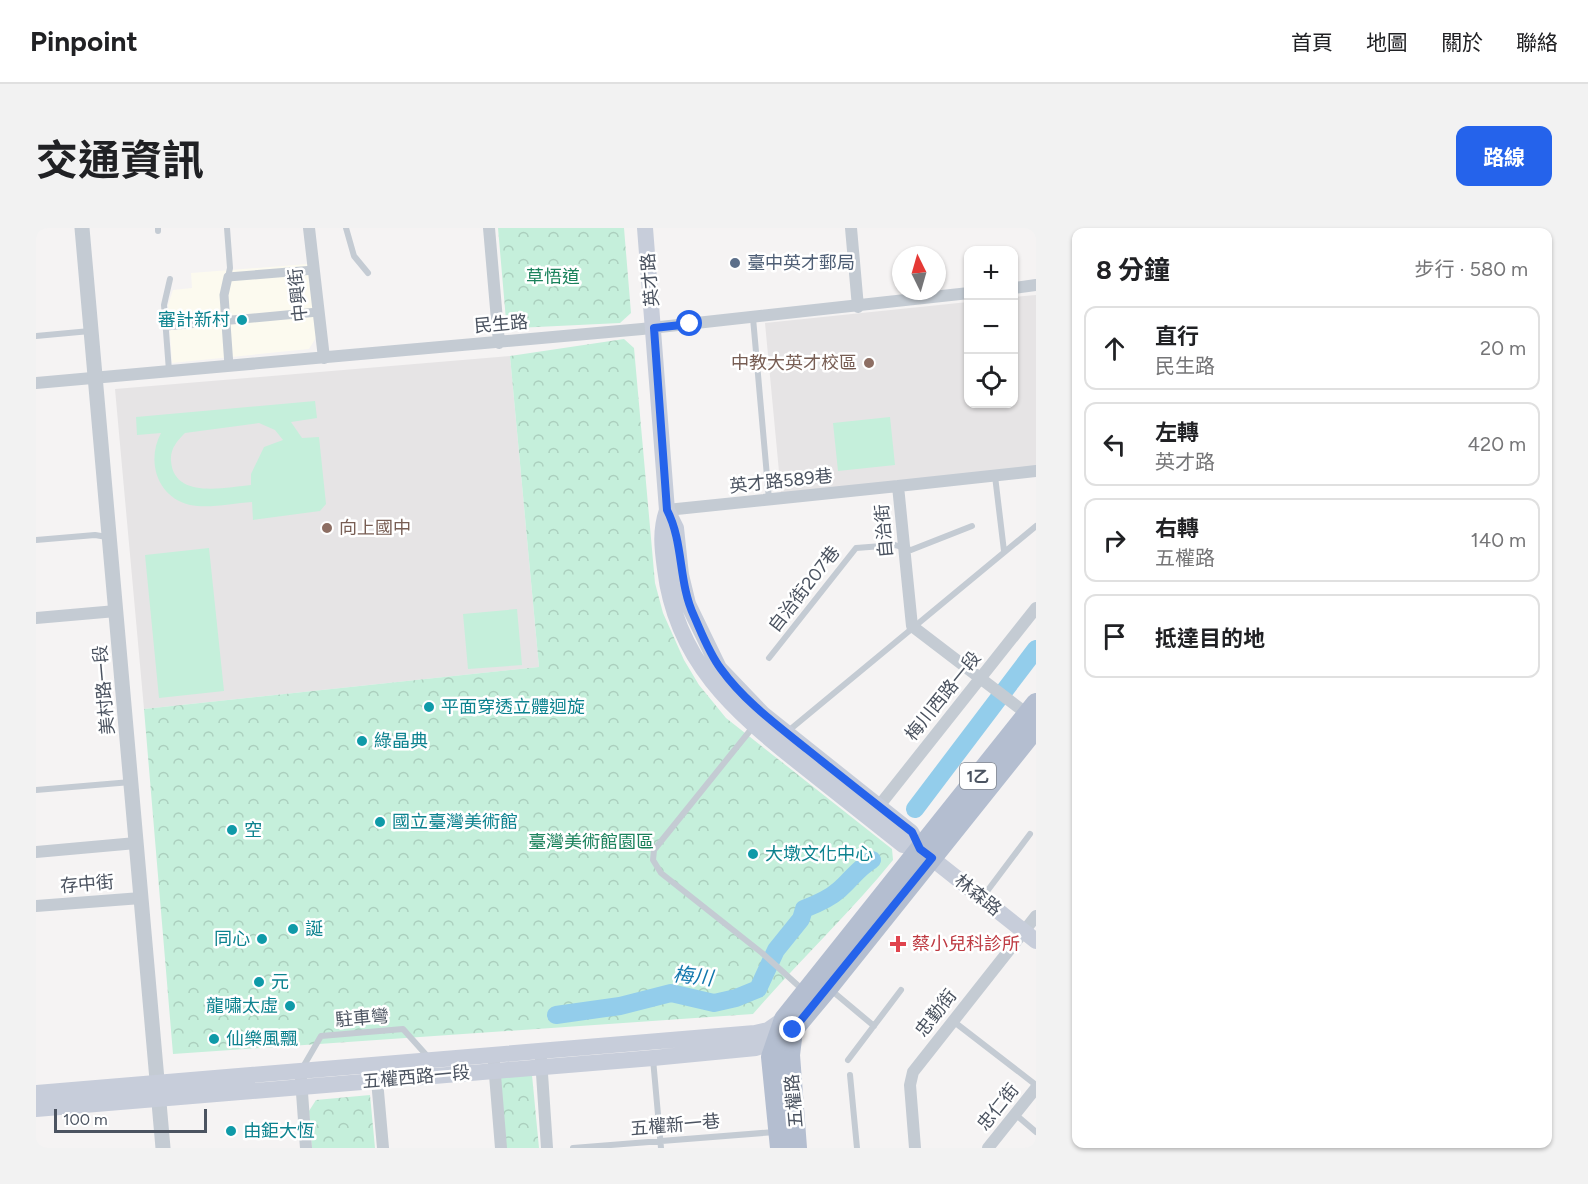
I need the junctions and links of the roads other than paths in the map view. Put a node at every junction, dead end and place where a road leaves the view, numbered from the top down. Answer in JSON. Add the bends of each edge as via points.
{"nodes":[{"id":1,"x":82,"y":228,"type":"edge"},
{"id":2,"x":227,"y":228,"type":"edge"},
{"id":3,"x":309,"y":228,"type":"edge"},
{"id":4,"x":345,"y":228,"type":"edge"},
{"id":5,"x":489,"y":228,"type":"edge"},
{"id":6,"x":645,"y":228,"type":"edge"},
{"id":7,"x":851,"y":228,"type":"edge"},
{"id":8,"x":314,"y":270,"type":"junction"},
{"id":9,"x":368,"y":273,"type":"dead end"},
{"id":10,"x":228,"y":277,"type":"junction"},
{"id":11,"x":170,"y":279,"type":"dead end"},
{"id":12,"x":1036,"y":285,"type":"edge"},
{"id":13,"x":1018,"y":287,"type":"edge"},
{"id":14,"x":964,"y":294,"type":"edge"},
{"id":15,"x":858,"y":307,"type":"junction"},
{"id":16,"x":318,"y":312,"type":"junction"},
{"id":17,"x":753,"y":318,"type":"junction"},
{"id":18,"x":226,"y":321,"type":"junction"},
{"id":19,"x":165,"y":326,"type":"junction"},
{"id":20,"x":654,"y":328,"type":"junction"},
{"id":21,"x":91,"y":331,"type":"junction"},
{"id":22,"x":36,"y":336,"type":"edge"},
{"id":23,"x":499,"y":343,"type":"junction"},
{"id":24,"x":324,"y":358,"type":"junction"},
{"id":25,"x":229,"y":366,"type":"junction"},
{"id":26,"x":169,"y":371,"type":"junction"},
{"id":27,"x":95,"y":377,"type":"junction"},
{"id":28,"x":36,"y":383,"type":"edge"},
{"id":29,"x":1036,"y":471,"type":"edge"},
{"id":30,"x":995,"y":476,"type":"junction"},
{"id":31,"x":898,"y":486,"type":"junction"},
{"id":32,"x":769,"y":500,"type":"junction"},
{"id":33,"x":667,"y":510,"type":"junction"},
{"id":34,"x":972,"y":526,"type":"dead end"},
{"id":35,"x":1036,"y":526,"type":"edge"},
{"id":36,"x":110,"y":537,"type":"junction"},
{"id":37,"x":36,"y":540,"type":"edge"},
{"id":38,"x":904,"y":548,"type":"junction"},
{"id":39,"x":1004,"y":551,"type":"junction"},
{"id":40,"x":1036,"y":608,"type":"edge"},
{"id":41,"x":116,"y":611,"type":"junction"},
{"id":42,"x":36,"y":618,"type":"edge"},
{"id":43,"x":912,"y":626,"type":"junction"},
{"id":44,"x":769,"y":658,"type":"dead end"},
{"id":45,"x":981,"y":677,"type":"junction"},
{"id":46,"x":1034,"y":717,"type":"edge"},
{"id":47,"x":754,"y":726,"type":"junction"},
{"id":48,"x":786,"y":733,"type":"junction"},
{"id":49,"x":131,"y":782,"type":"junction"},
{"id":50,"x":36,"y":790,"type":"edge"},
{"id":51,"x":879,"y":806,"type":"junction"},
{"id":52,"x":1030,"y":834,"type":"dead end"},
{"id":53,"x":136,"y":843,"type":"junction"},
{"id":54,"x":36,"y":852,"type":"edge"},
{"id":55,"x":926,"y":854,"type":"junction"},
{"id":56,"x":141,"y":898,"type":"junction"},
{"id":57,"x":982,"y":898,"type":"junction"},
{"id":58,"x":36,"y":906,"type":"edge"},
{"id":59,"x":1036,"y":916,"type":"edge"},
{"id":60,"x":1030,"y":936,"type":"edge"},
{"id":61,"x":828,"y":988,"type":"junction"},
{"id":62,"x":901,"y":990,"type":"dead end"},
{"id":63,"x":805,"y":992,"type":"junction"},
{"id":64,"x":952,"y":1020,"type":"junction"},
{"id":65,"x":874,"y":1026,"type":"junction"},
{"id":66,"x":777,"y":1040,"type":"junction"},
{"id":67,"x":653,"y":1058,"type":"junction"},
{"id":68,"x":541,"y":1059,"type":"junction"},
{"id":69,"x":848,"y":1060,"type":"dead end"},
{"id":70,"x":432,"y":1061,"type":"junction"},
{"id":71,"x":494,"y":1063,"type":"junction"},
{"id":72,"x":850,"y":1075,"type":"dead end"},
{"id":73,"x":301,"y":1079,"type":"junction"},
{"id":74,"x":377,"y":1080,"type":"junction"},
{"id":75,"x":1036,"y":1087,"type":"edge"},
{"id":76,"x":157,"y":1091,"type":"junction"},
{"id":77,"x":36,"y":1093,"type":"edge"},
{"id":78,"x":36,"y":1109,"type":"edge"},
{"id":79,"x":1015,"y":1114,"type":"junction"},
{"id":80,"x":1036,"y":1132,"type":"edge"},
{"id":81,"x":780,"y":1140,"type":"edge"},
{"id":82,"x":660,"y":1145,"type":"edge"},
{"id":83,"x":163,"y":1148,"type":"edge"},
{"id":84,"x":306,"y":1148,"type":"edge"},
{"id":85,"x":383,"y":1148,"type":"edge"},
{"id":86,"x":501,"y":1148,"type":"edge"},
{"id":87,"x":547,"y":1148,"type":"edge"},
{"id":88,"x":573,"y":1148,"type":"edge"},
{"id":89,"x":798,"y":1148,"type":"edge"},
{"id":90,"x":857,"y":1148,"type":"edge"},
{"id":91,"x":915,"y":1148,"type":"edge"},
{"id":92,"x":988,"y":1148,"type":"edge"}],
"edges":[{"from":1,"to":21,"type":"street","name":"美村路一段"},
{"from":2,"to":10,"type":"lane"},
{"from":3,"to":8,"type":"street","name":"中興街"},
{"from":4,"to":9,"type":"lane","via":[[354,256]]},
{"from":5,"to":23,"type":"street"},
{"from":6,"to":20,"type":"main road","name":"英才路"},
{"from":7,"to":15,"type":"street"},
{"from":8,"to":10,"type":"street"},
{"from":8,"to":16,"type":"street","name":"中興街"},
{"from":10,"to":18,"type":"street","via":[[224,295]]},
{"from":11,"to":19,"type":"lane","via":[[164,305]]},
{"from":12,"to":13,"type":"street"},
{"from":14,"to":15,"type":"street","name":"民生路"},
{"from":15,"to":17,"type":"street","name":"民生路"},
{"from":16,"to":18,"type":"street"},
{"from":16,"to":24,"type":"street","name":"中興街"},
{"from":17,"to":20,"type":"street","name":"民生路"},
{"from":17,"to":32,"type":"lane"},
{"from":18,"to":19,"type":"street"},
{"from":18,"to":25,"type":"street"},
{"from":19,"to":26,"type":"lane"},
{"from":20,"to":23,"type":"street","name":"民生路"},
{"from":20,"to":33,"type":"main road","name":"英才路"},
{"from":21,"to":22,"type":"lane"},
{"from":21,"to":27,"type":"street","name":"美村路一段"},
{"from":23,"to":24,"type":"street","name":"民生路"},
{"from":24,"to":25,"type":"street","name":"民生路"},
{"from":25,"to":26,"type":"street","name":"民生路"},
{"from":26,"to":27,"type":"street","name":"民生路"},
{"from":27,"to":28,"type":"street","name":"民生路"},
{"from":27,"to":36,"type":"street","name":"美村路一段"},
{"from":29,"to":30,"type":"street","name":"自治街"},
{"from":30,"to":31,"type":"street","name":"自治街"},
{"from":30,"to":39,"type":"lane"},
{"from":31,"to":32,"type":"street","name":"英才路589巷"},
{"from":31,"to":38,"type":"street","name":"自治街"},
{"from":32,"to":33,"type":"street","name":"英才路589巷"},
{"from":33,"to":47,"type":"main road","name":"英才路","via":[[661,530],[673,608],[706,676]]},
{"from":33,"to":48,"type":"main road","name":"英才路","via":[[676,528],[688,604],[704,640],[719,668],[739,692]]},
{"from":34,"to":38,"type":"lane","via":[[911,550]]},
{"from":35,"to":39,"type":"lane"},
{"from":36,"to":37,"type":"lane"},
{"from":36,"to":41,"type":"street","name":"美村路一段"},
{"from":38,"to":43,"type":"street","name":"自治街"},
{"from":38,"to":44,"type":"lane","name":"自治街207巷","via":[[856,548]]},
{"from":39,"to":43,"type":"lane"},
{"from":40,"to":45,"type":"street","name":"梅川西路一段"},
{"from":41,"to":42,"type":"street"},
{"from":41,"to":49,"type":"street","name":"美村路一段"},
{"from":43,"to":45,"type":"street"},
{"from":43,"to":48,"type":"lane"},
{"from":45,"to":46,"type":"street"},
{"from":45,"to":51,"type":"street","name":"梅川西路一段"},
{"from":46,"to":55,"type":"main road","number":"1乙"},
{"from":47,"to":55,"type":"main road","name":"英才路","via":[[903,845]]},
{"from":47,"to":63,"type":"lane","via":[[654,850],[653,860],[661,873]]},
{"from":48,"to":51,"type":"main road","name":"英才路"},
{"from":49,"to":50,"type":"lane"},
{"from":49,"to":53,"type":"street","name":"美村路一段"},
{"from":51,"to":55,"type":"main road","name":"英才路","via":[[912,832]]},
{"from":52,"to":57,"type":"lane"},
{"from":53,"to":54,"type":"street","name":"存中街"},
{"from":53,"to":56,"type":"street","name":"美村路一段"},
{"from":55,"to":57,"type":"main road","name":"林森路"},
{"from":55,"to":61,"type":"main road","number":"1乙"},
{"from":55,"to":63,"type":"main road","number":"1乙"},
{"from":56,"to":58,"type":"street","name":"存中街"},
{"from":56,"to":76,"type":"street","name":"美村路一段"},
{"from":57,"to":60,"type":"main road","name":"林森路"},
{"from":59,"to":60,"type":"street","name":"忠勤街"},
{"from":60,"to":64,"type":"street","name":"忠勤街"},
{"from":61,"to":65,"type":"lane"},
{"from":61,"to":66,"type":"main road","number":"1乙"},
{"from":62,"to":65,"type":"lane"},
{"from":63,"to":66,"type":"main road","number":"1乙"},
{"from":64,"to":75,"type":"lane"},
{"from":64,"to":91,"type":"street","name":"忠勤街","via":[[910,1079]]},
{"from":65,"to":69,"type":"lane"},
{"from":66,"to":67,"type":"main road","name":"五權西路一段"},
{"from":66,"to":68,"type":"main road","name":"五權西路一段"},
{"from":66,"to":81,"type":"main road","name":"五權路"},
{"from":66,"to":89,"type":"main road","name":"五權路"},
{"from":67,"to":68,"type":"main road","name":"五權西路一段"},
{"from":67,"to":82,"type":"lane"},
{"from":68,"to":71,"type":"main road","name":"五權西路一段"},
{"from":68,"to":87,"type":"street"},
{"from":70,"to":71,"type":"main road","name":"五權西路一段"},
{"from":70,"to":73,"type":"main road","name":"五權西路一段"},
{"from":70,"to":73,"type":"lane","name":"駐車彎","via":[[403,1029],[321,1036]]},
{"from":71,"to":74,"type":"main road","name":"五權西路一段"},
{"from":71,"to":86,"type":"street"},
{"from":72,"to":90,"type":"lane"},
{"from":73,"to":74,"type":"main road","name":"五權西路一段"},
{"from":73,"to":76,"type":"main road","name":"五權西路一段"},
{"from":73,"to":84,"type":"street"},
{"from":74,"to":85,"type":"street"},
{"from":75,"to":79,"type":"street","name":"忠仁街"},
{"from":76,"to":77,"type":"main road","name":"五權西路一段"},
{"from":76,"to":78,"type":"main road","name":"五權西路一段"},
{"from":76,"to":83,"type":"street","name":"美村路一段"},
{"from":79,"to":80,"type":"lane"},
{"from":79,"to":92,"type":"street","name":"忠仁街"},
{"from":81,"to":82,"type":"lane","name":"五權新一巷"},
{"from":82,"to":88,"type":"lane","name":"五權新一巷"}]}
